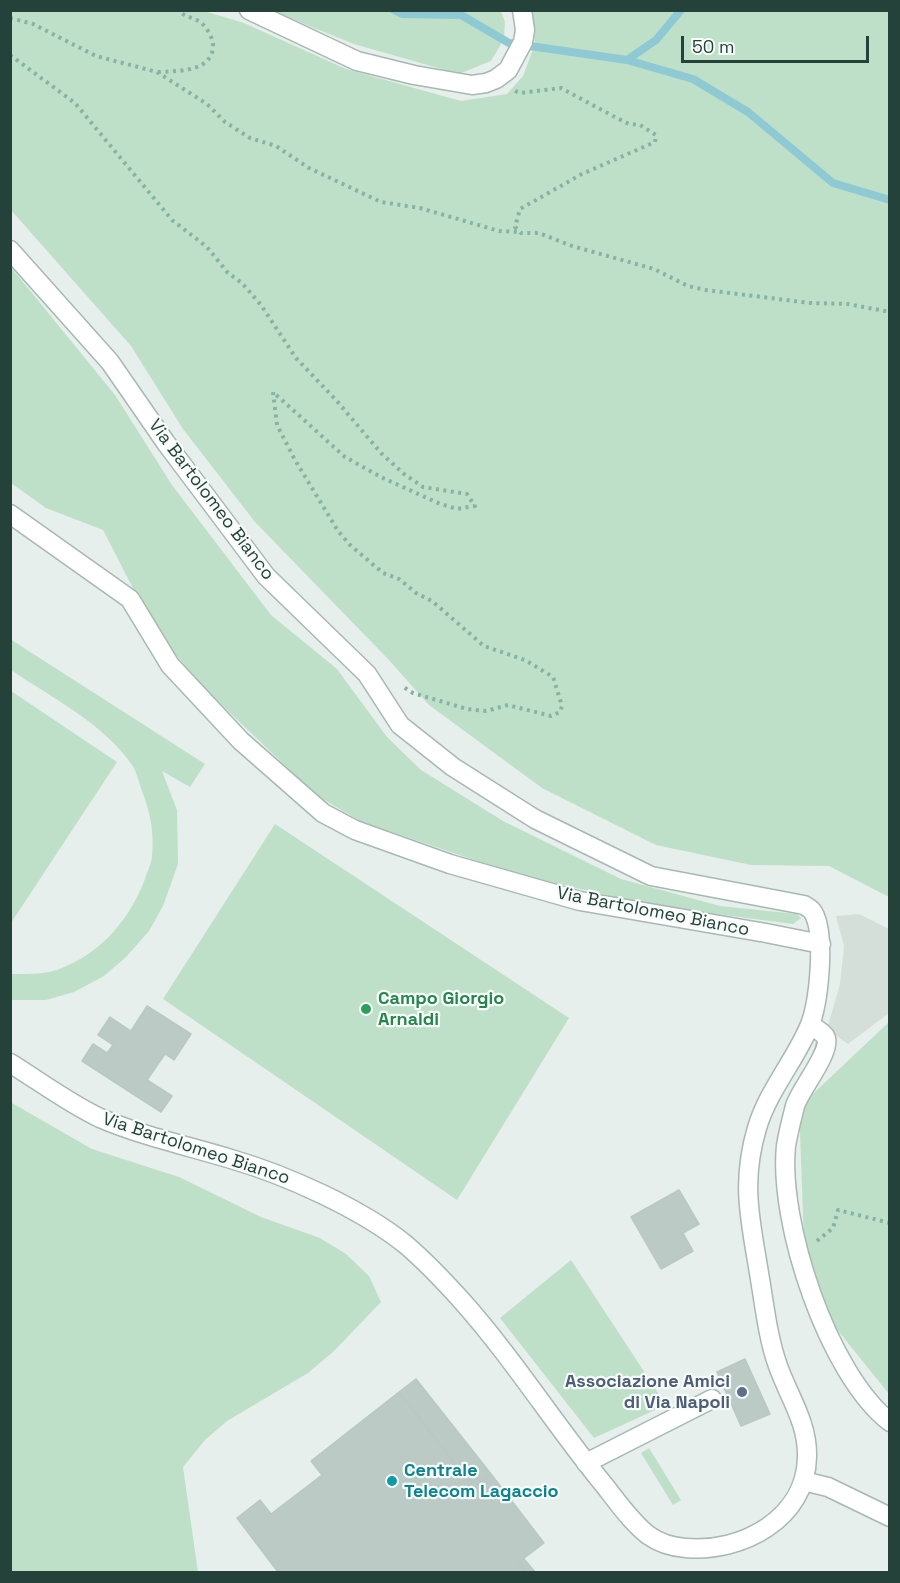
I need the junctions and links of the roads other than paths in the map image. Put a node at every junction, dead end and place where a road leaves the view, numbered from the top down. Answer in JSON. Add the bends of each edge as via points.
{"nodes":[{"id":1,"x":249,"y":10,"type":"edge"},
{"id":2,"x":522,"y":10,"type":"edge"},
{"id":3,"x":10,"y":250,"type":"edge"},
{"id":4,"x":10,"y":514,"type":"edge"},
{"id":5,"x":820,"y":944,"type":"junction"},
{"id":6,"x":811,"y":1025,"type":"junction"},
{"id":7,"x":10,"y":1063,"type":"edge"},
{"id":8,"x":712,"y":1399,"type":"dead end"},
{"id":9,"x":890,"y":1422,"type":"edge"},
{"id":10,"x":586,"y":1463,"type":"junction"},
{"id":11,"x":803,"y":1481,"type":"junction"},
{"id":12,"x":890,"y":1516,"type":"edge"}],
"edges":[{"from":1,"to":2,"type":"street","via":[[357,61],[458,84],[486,83],[508,70],[523,42]]},
{"from":3,"to":5,"type":"street","name":"Via Bartolomeo Bianco","via":[[110,362],[166,444],[266,576],[367,674],[400,725],[453,767],[535,819],[651,876],[808,907],[816,918]]},
{"from":4,"to":5,"type":"street","name":"Via Bartolomeo Bianco","via":[[130,599],[171,665],[241,741],[323,813],[356,830],[450,864],[580,901]]},
{"from":5,"to":6,"type":"street","name":"Via Bartolomeo Bianco"},
{"from":6,"to":9,"type":"street","via":[[825,1035],[827,1042],[796,1103],[786,1146],[787,1192],[798,1251],[825,1329],[848,1375]]},
{"from":6,"to":11,"type":"street","name":"Via Bartolomeo Bianco","via":[[769,1098],[747,1172],[747,1198],[770,1341],[805,1432],[807,1459]]},
{"from":7,"to":10,"type":"street","name":"Via Bartolomeo Bianco","via":[[97,1116],[292,1180],[377,1224],[404,1244],[462,1301]]},
{"from":8,"to":10,"type":"street"},
{"from":10,"to":11,"type":"street","name":"Via Bartolomeo Bianco","via":[[637,1525],[665,1545],[687,1549],[735,1543],[754,1536],[773,1524],[792,1504]]},
{"from":11,"to":12,"type":"street","via":[[828,1487]]}]}
